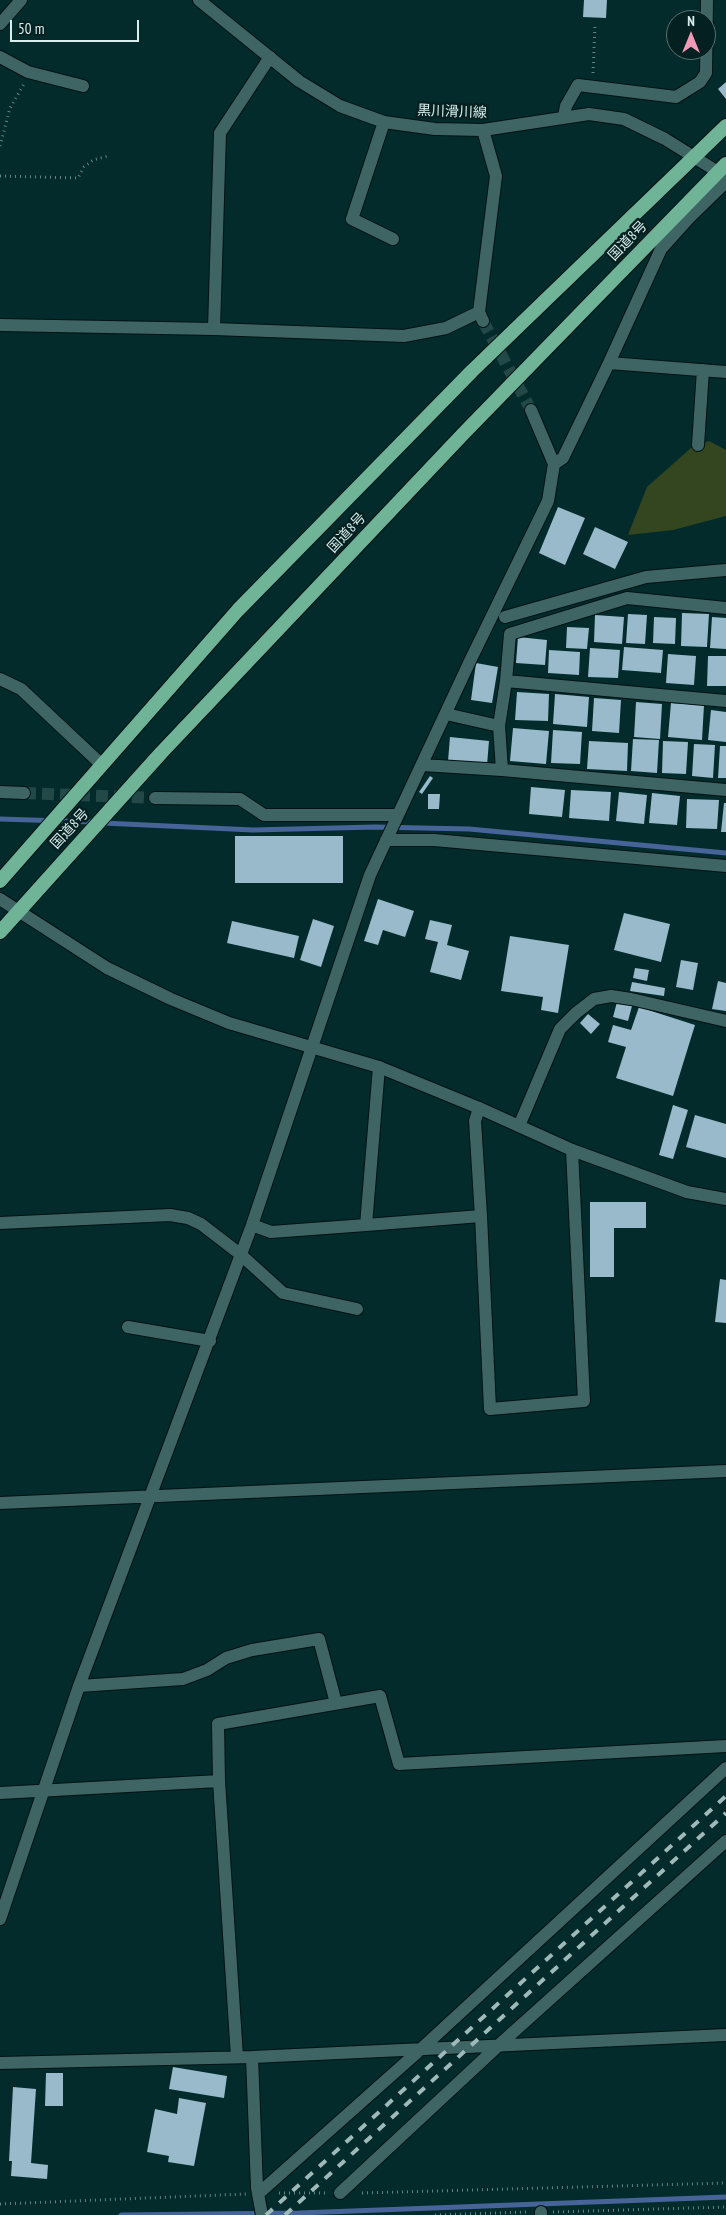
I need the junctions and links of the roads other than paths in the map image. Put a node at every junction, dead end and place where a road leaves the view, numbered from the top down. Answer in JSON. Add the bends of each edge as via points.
{"nodes":[{"id":1,"x":21,"y":0,"type":"edge"},
{"id":2,"x":199,"y":0,"type":"edge"},
{"id":3,"x":708,"y":0,"type":"edge"},
{"id":4,"x":0,"y":24,"type":"edge"},
{"id":5,"x":0,"y":57,"type":"edge"},
{"id":6,"x":270,"y":57,"type":"junction"},
{"id":7,"x":83,"y":86,"type":"dead end"},
{"id":8,"x":564,"y":116,"type":"junction"},
{"id":9,"x":384,"y":122,"type":"junction"},
{"id":10,"x":726,"y":126,"type":"edge"},
{"id":11,"x":483,"y":130,"type":"junction"},
{"id":12,"x":695,"y":158,"type":"junction"},
{"id":13,"x":724,"y":174,"type":"edge"},
{"id":14,"x":393,"y":239,"type":"dead end"},
{"id":15,"x":0,"y":324,"type":"edge"},
{"id":16,"x":214,"y":329,"type":"junction"},
{"id":17,"x":609,"y":363,"type":"junction"},
{"id":18,"x":702,"y":370,"type":"junction"},
{"id":19,"x":726,"y":372,"type":"edge"},
{"id":20,"x":531,"y":410,"type":"tunnel mouth"},
{"id":21,"x":698,"y":445,"type":"dead end"},
{"id":22,"x":554,"y":464,"type":"junction"},
{"id":23,"x":726,"y":570,"type":"edge"},
{"id":24,"x":726,"y":608,"type":"edge"},
{"id":25,"x":505,"y":617,"type":"dead end"},
{"id":26,"x":0,"y":678,"type":"edge"},
{"id":27,"x":506,"y":681,"type":"junction"},
{"id":28,"x":726,"y":701,"type":"edge"},
{"id":29,"x":446,"y":714,"type":"junction"},
{"id":30,"x":498,"y":726,"type":"junction"},
{"id":31,"x":102,"y":765,"type":"junction"},
{"id":32,"x":422,"y":765,"type":"junction"},
{"id":33,"x":502,"y":770,"type":"junction"},
{"id":34,"x":726,"y":790,"type":"edge"},
{"id":35,"x":0,"y":792,"type":"edge"},
{"id":36,"x":24,"y":793,"type":"tunnel mouth"},
{"id":37,"x":155,"y":798,"type":"tunnel mouth"},
{"id":38,"x":398,"y":815,"type":"junction"},
{"id":39,"x":386,"y":840,"type":"junction"},
{"id":40,"x":726,"y":866,"type":"edge"},
{"id":41,"x":0,"y":881,"type":"edge"},
{"id":42,"x":0,"y":899,"type":"edge"},
{"id":43,"x":18,"y":911,"type":"junction"},
{"id":44,"x":0,"y":932,"type":"edge"},
{"id":45,"x":726,"y":1022,"type":"edge"},
{"id":46,"x":312,"y":1048,"type":"junction"},
{"id":47,"x":379,"y":1067,"type":"junction"},
{"id":48,"x":479,"y":1108,"type":"junction"},
{"id":49,"x":519,"y":1126,"type":"junction"},
{"id":50,"x":572,"y":1150,"type":"junction"},
{"id":51,"x":726,"y":1199,"type":"edge"},
{"id":52,"x":481,"y":1216,"type":"junction"},
{"id":53,"x":0,"y":1223,"type":"edge"},
{"id":54,"x":252,"y":1225,"type":"junction"},
{"id":55,"x":366,"y":1225,"type":"junction"},
{"id":56,"x":240,"y":1254,"type":"junction"},
{"id":57,"x":356,"y":1309,"type":"dead end"},
{"id":58,"x":128,"y":1327,"type":"dead end"},
{"id":59,"x":210,"y":1341,"type":"junction"},
{"id":60,"x":726,"y":1471,"type":"edge"},
{"id":61,"x":151,"y":1498,"type":"junction"},
{"id":62,"x":0,"y":1503,"type":"edge"},
{"id":63,"x":79,"y":1686,"type":"junction"},
{"id":64,"x":336,"y":1703,"type":"junction"},
{"id":65,"x":726,"y":1746,"type":"edge"},
{"id":66,"x":726,"y":1768,"type":"edge"},
{"id":67,"x":219,"y":1781,"type":"junction"},
{"id":68,"x":44,"y":1791,"type":"junction"},
{"id":69,"x":0,"y":1793,"type":"edge"},
{"id":70,"x":726,"y":1841,"type":"edge"},
{"id":71,"x":0,"y":1919,"type":"edge"},
{"id":72,"x":726,"y":2035,"type":"edge"},
{"id":73,"x":498,"y":2045,"type":"junction"},
{"id":74,"x":421,"y":2049,"type":"junction"},
{"id":75,"x":237,"y":2057,"type":"junction"},
{"id":76,"x":252,"y":2057,"type":"junction"},
{"id":77,"x":0,"y":2063,"type":"edge"},
{"id":78,"x":340,"y":2193,"type":"dead end"},
{"id":79,"x":258,"y":2194,"type":"junction"},
{"id":80,"x":262,"y":2215,"type":"edge"}],
"edges":[{"from":1,"to":4,"type":"street"},
{"from":2,"to":6,"type":"street","name":"黒川滑川線"},
{"from":3,"to":8,"type":"street","via":[[706,73],[700,82],[676,97],[578,84]]},
{"from":5,"to":7,"type":"street","via":[[31,73]]},
{"from":6,"to":9,"type":"street","name":"黒川滑川線","via":[[299,81],[340,106]]},
{"from":6,"to":16,"type":"street","via":[[220,133]]},
{"from":8,"to":11,"type":"street","name":"黒川滑川線"},
{"from":8,"to":12,"type":"street","name":"黒川滑川線","via":[[589,114],[624,119]]},
{"from":9,"to":11,"type":"street","name":"黒川滑川線","via":[[435,129]]},
{"from":9,"to":14,"type":"street","via":[[352,219]]},
{"from":10,"to":12,"type":"highway","name":"国道8号"},
{"from":11,"to":16,"type":"street","via":[[496,176],[481,317],[404,336]]},
{"from":12,"to":13,"type":"street","name":"黒川滑川線"},
{"from":12,"to":31,"type":"highway","name":"国道8号","via":[[472,371],[238,610]]},
{"from":13,"to":17,"type":"street","via":[[661,249]]},
{"from":13,"to":43,"type":"highway","name":"国道8号","via":[[428,471],[161,753]]},
{"from":15,"to":16,"type":"street"},
{"from":17,"to":18,"type":"street"},
{"from":17,"to":22,"type":"street","via":[[563,458]]},
{"from":18,"to":19,"type":"street"},
{"from":18,"to":21,"type":"street"},
{"from":20,"to":22,"type":"street"},
{"from":22,"to":29,"type":"street","via":[[548,501]]},
{"from":23,"to":25,"type":"street","via":[[646,577]]},
{"from":24,"to":27,"type":"street","via":[[627,598],[510,634]]},
{"from":26,"to":31,"type":"street","via":[[21,689]]},
{"from":27,"to":28,"type":"street"},
{"from":27,"to":30,"type":"street"},
{"from":29,"to":30,"type":"street"},
{"from":29,"to":32,"type":"street"},
{"from":30,"to":33,"type":"street"},
{"from":31,"to":41,"type":"highway","name":"国道8号"},
{"from":32,"to":33,"type":"street"},
{"from":32,"to":38,"type":"street"},
{"from":33,"to":34,"type":"street"},
{"from":35,"to":36,"type":"street"},
{"from":37,"to":38,"type":"street","via":[[240,800],[264,815]]},
{"from":38,"to":39,"type":"street"},
{"from":39,"to":40,"type":"street","via":[[434,840]]},
{"from":39,"to":46,"type":"street","via":[[370,875]]},
{"from":42,"to":43,"type":"street"},
{"from":43,"to":44,"type":"highway","name":"国道8号"},
{"from":43,"to":46,"type":"street","via":[[106,968],[171,999],[230,1023]]},
{"from":45,"to":49,"type":"street","via":[[631,999],[611,996],[594,999],[560,1029]]},
{"from":46,"to":47,"type":"street"},
{"from":46,"to":54,"type":"street"},
{"from":47,"to":48,"type":"street"},
{"from":47,"to":55,"type":"street"},
{"from":48,"to":49,"type":"street"},
{"from":48,"to":52,"type":"street","via":[[475,1121]]},
{"from":49,"to":50,"type":"street"},
{"from":50,"to":51,"type":"street","via":[[687,1192]]},
{"from":50,"to":52,"type":"street","via":[[584,1401],[490,1409]]},
{"from":52,"to":55,"type":"street"},
{"from":53,"to":56,"type":"street","via":[[170,1215],[201,1224]]},
{"from":54,"to":55,"type":"street","via":[[271,1232]]},
{"from":54,"to":56,"type":"street"},
{"from":56,"to":57,"type":"street","via":[[283,1293]]},
{"from":56,"to":59,"type":"street"},
{"from":58,"to":59,"type":"street"},
{"from":59,"to":61,"type":"street"},
{"from":60,"to":61,"type":"street"},
{"from":61,"to":62,"type":"street"},
{"from":61,"to":63,"type":"street"},
{"from":63,"to":64,"type":"street","via":[[183,1679],[226,1658],[252,1650],[319,1639]]},
{"from":63,"to":68,"type":"street"},
{"from":64,"to":65,"type":"street","via":[[380,1696],[399,1764]]},
{"from":64,"to":67,"type":"street","via":[[218,1724]]},
{"from":66,"to":74,"type":"street"},
{"from":67,"to":68,"type":"street"},
{"from":67,"to":75,"type":"street"},
{"from":68,"to":69,"type":"street"},
{"from":68,"to":71,"type":"street"},
{"from":70,"to":73,"type":"street"},
{"from":72,"to":73,"type":"street"},
{"from":73,"to":74,"type":"street"},
{"from":73,"to":78,"type":"street"},
{"from":74,"to":76,"type":"street"},
{"from":74,"to":79,"type":"street"},
{"from":75,"to":76,"type":"street"},
{"from":75,"to":77,"type":"street"},
{"from":76,"to":79,"type":"street"},
{"from":79,"to":80,"type":"street"}]}
